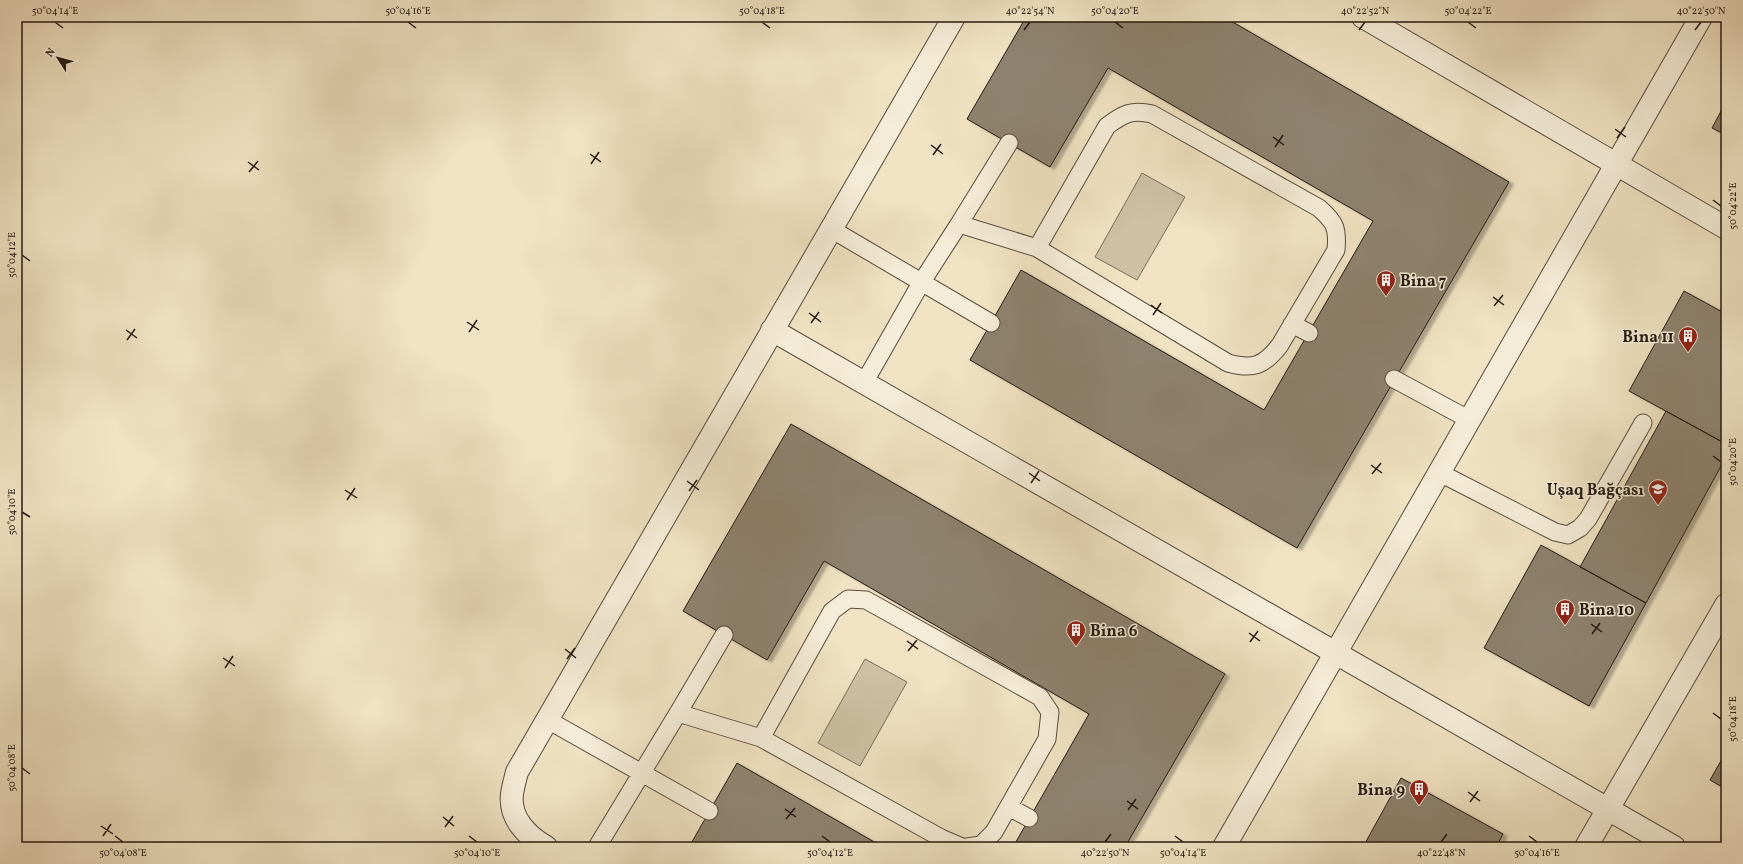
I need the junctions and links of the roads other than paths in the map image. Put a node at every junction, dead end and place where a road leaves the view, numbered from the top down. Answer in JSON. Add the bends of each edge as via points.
{"nodes":[{"id":1,"x":954,"y":17,"type":"edge"},
{"id":2,"x":1362,"y":17,"type":"edge"},
{"id":3,"x":1701,"y":17,"type":"edge"},
{"id":4,"x":1009,"y":143,"type":"dead end"},
{"id":5,"x":1617,"y":164,"type":"junction"},
{"id":6,"x":959,"y":224,"type":"junction"},
{"id":7,"x":1726,"y":228,"type":"edge"},
{"id":8,"x":831,"y":229,"type":"junction"},
{"id":9,"x":1037,"y":248,"type":"junction"},
{"id":10,"x":921,"y":283,"type":"junction"},
{"id":11,"x":991,"y":323,"type":"dead end"},
{"id":12,"x":1292,"y":324,"type":"junction"},
{"id":13,"x":772,"y":330,"type":"junction"},
{"id":14,"x":1309,"y":333,"type":"dead end"},
{"id":15,"x":1394,"y":379,"type":"dead end"},
{"id":16,"x":864,"y":383,"type":"junction"},
{"id":17,"x":1470,"y":420,"type":"junction"},
{"id":18,"x":1643,"y":423,"type":"dead end"},
{"id":19,"x":1440,"y":473,"type":"junction"},
{"id":20,"x":1726,"y":604,"type":"edge"},
{"id":21,"x":724,"y":635,"type":"dead end"},
{"id":22,"x":1337,"y":653,"type":"junction"},
{"id":23,"x":678,"y":713,"type":"junction"},
{"id":24,"x":546,"y":719,"type":"junction"},
{"id":25,"x":761,"y":738,"type":"junction"},
{"id":26,"x":641,"y":772,"type":"junction"},
{"id":27,"x":1009,"y":807,"type":"junction"},
{"id":28,"x":1608,"y":810,"type":"junction"},
{"id":29,"x":709,"y":811,"type":"dead end"},
{"id":30,"x":1029,"y":818,"type":"dead end"},
{"id":31,"x":546,"y":847,"type":"edge"},
{"id":32,"x":597,"y":847,"type":"edge"},
{"id":33,"x":962,"y":847,"type":"edge"},
{"id":34,"x":967,"y":847,"type":"edge"},
{"id":35,"x":1224,"y":847,"type":"edge"},
{"id":36,"x":1586,"y":847,"type":"edge"},
{"id":37,"x":1674,"y":847,"type":"edge"}],
"edges":[{"from":1,"to":8,"type":"street"},
{"from":2,"to":5,"type":"street"},
{"from":3,"to":5,"type":"street"},
{"from":4,"to":6,"type":"lane"},
{"from":5,"to":7,"type":"street"},
{"from":5,"to":17,"type":"street"},
{"from":6,"to":9,"type":"lane"},
{"from":6,"to":10,"type":"lane"},
{"from":8,"to":10,"type":"lane"},
{"from":8,"to":13,"type":"street"},
{"from":9,"to":12,"type":"lane","via":[[1234,364],[1245,368],[1269,360]]},
{"from":9,"to":12,"type":"lane","via":[[1107,126],[1122,115],[1140,111],[1152,114],[1318,208],[1329,217],[1337,234],[1336,250]]},
{"from":10,"to":11,"type":"lane"},
{"from":10,"to":16,"type":"lane"},
{"from":12,"to":14,"type":"lane"},
{"from":13,"to":16,"type":"street"},
{"from":13,"to":24,"type":"street"},
{"from":15,"to":17,"type":"lane"},
{"from":16,"to":22,"type":"street"},
{"from":17,"to":19,"type":"street"},
{"from":18,"to":19,"type":"lane","via":[[1588,519],[1580,528],[1568,535],[1555,532]]},
{"from":19,"to":22,"type":"street"},
{"from":20,"to":28,"type":"street"},
{"from":21,"to":23,"type":"lane"},
{"from":22,"to":28,"type":"street"},
{"from":22,"to":35,"type":"street"},
{"from":23,"to":25,"type":"lane"},
{"from":23,"to":26,"type":"lane"},
{"from":24,"to":26,"type":"lane"},
{"from":24,"to":31,"type":"street","via":[[517,772],[512,795],[516,819],[531,839]]},
{"from":25,"to":27,"type":"lane","via":[[832,611],[848,599],[866,600],[1040,697],[1050,712],[1047,740]]},
{"from":25,"to":33,"type":"lane","via":[[941,838]]},
{"from":26,"to":29,"type":"lane"},
{"from":26,"to":32,"type":"lane"},
{"from":27,"to":30,"type":"lane"},
{"from":27,"to":34,"type":"lane","via":[[994,832],[980,844]]},
{"from":28,"to":36,"type":"street"},
{"from":28,"to":37,"type":"street"}]}
